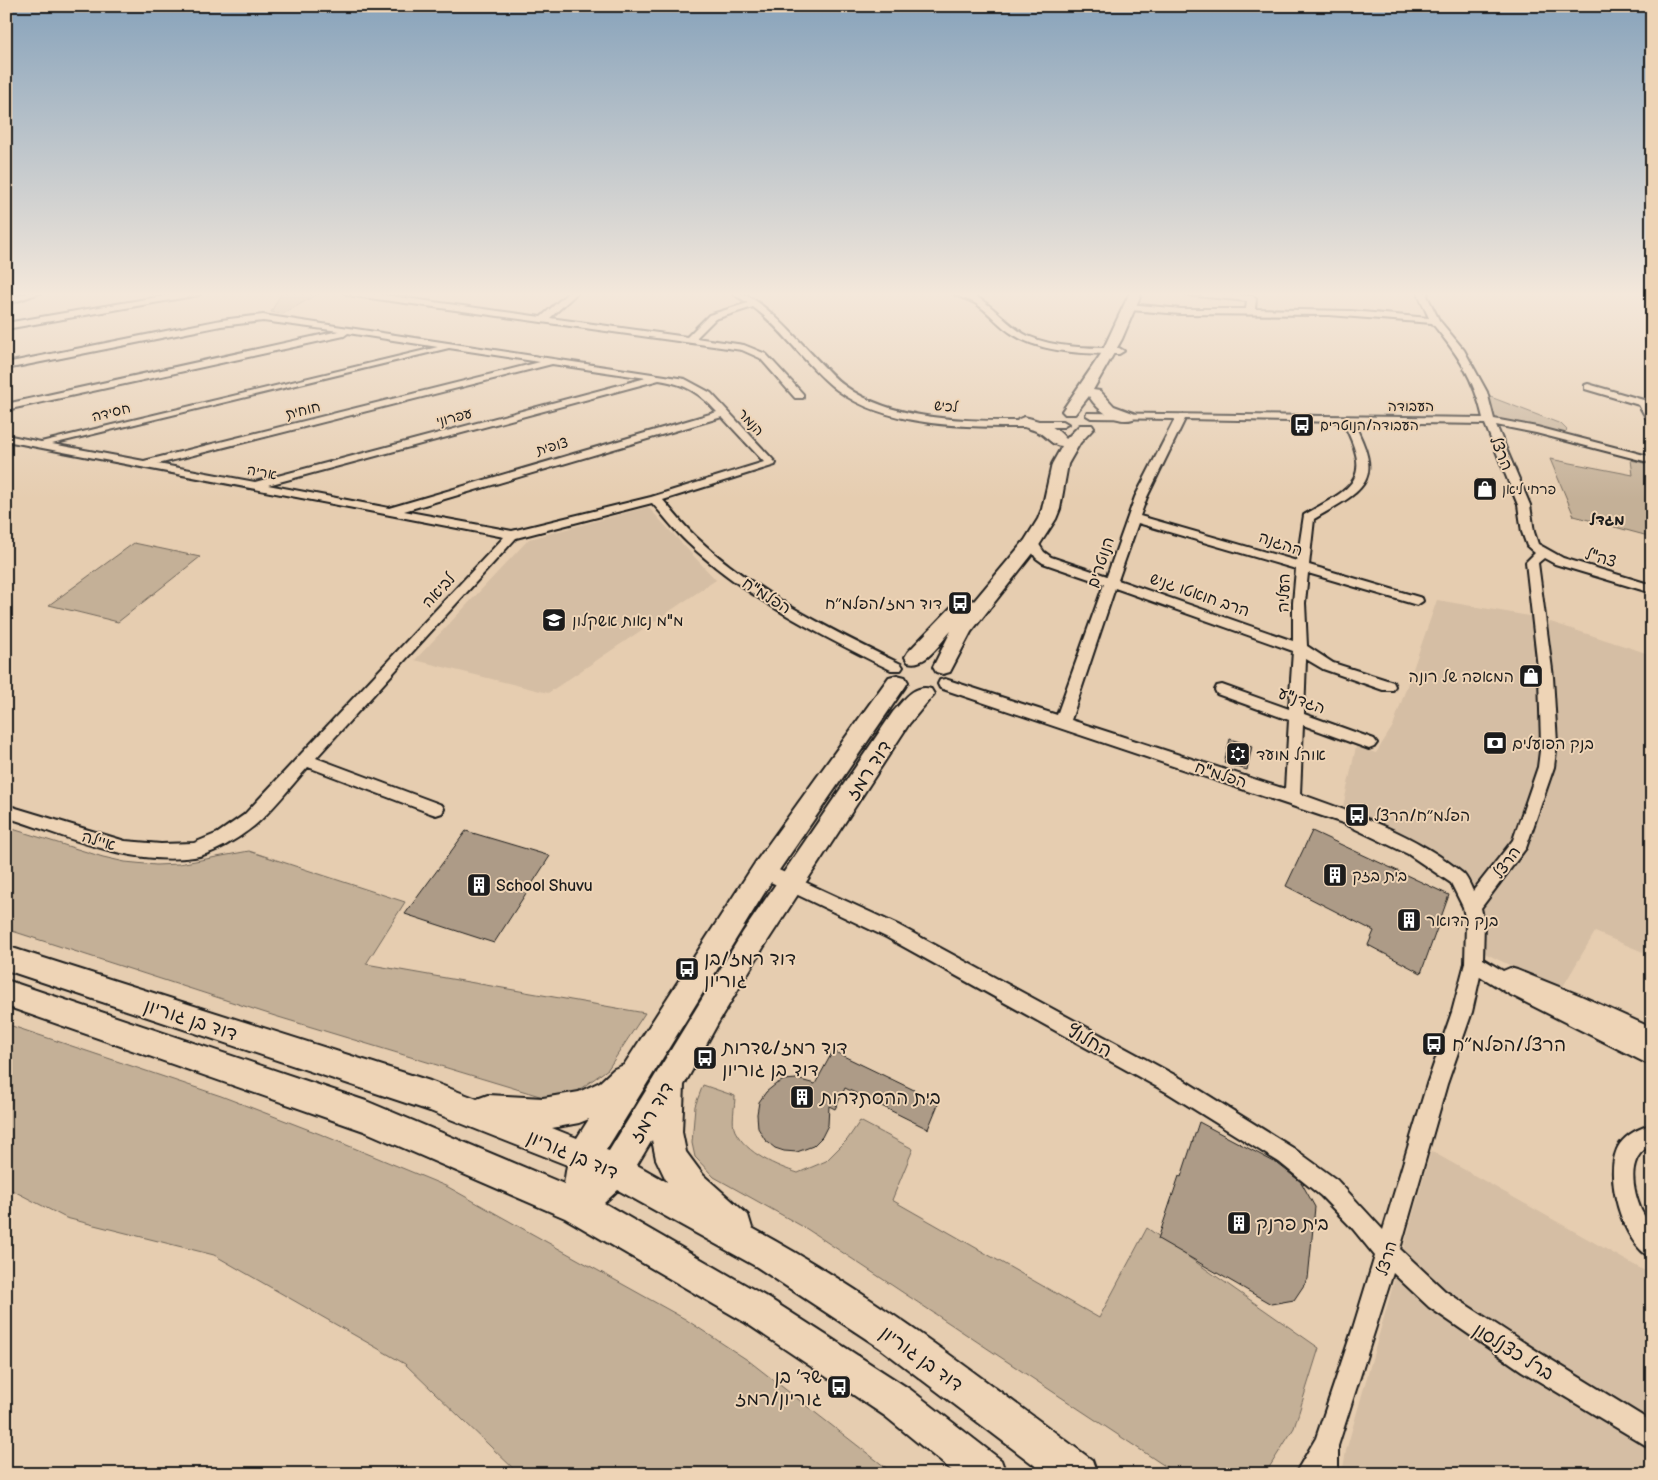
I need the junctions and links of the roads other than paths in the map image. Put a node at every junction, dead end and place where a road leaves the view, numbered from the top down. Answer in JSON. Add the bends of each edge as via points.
{"nodes":[{"id":1,"x":30,"y":361,"type":"edge"},
{"id":2,"x":216,"y":361,"type":"edge"},
{"id":3,"x":389,"y":361,"type":"edge"},
{"id":4,"x":556,"y":361,"type":"joint"},
{"id":5,"x":767,"y":361,"type":"edge"},
{"id":6,"x":812,"y":361,"type":"edge"},
{"id":7,"x":1108,"y":361,"type":"edge"},
{"id":8,"x":1110,"y":361,"type":"edge"},
{"id":9,"x":1465,"y":361,"type":"edge"},
{"id":10,"x":6,"y":366,"type":"edge"},
{"id":11,"x":661,"y":377,"type":"junction"},
{"id":12,"x":1588,"y":387,"type":"dead end"},
{"id":13,"x":1095,"y":394,"type":"junction"},
{"id":14,"x":799,"y":396,"type":"dead end"},
{"id":15,"x":6,"y":407,"type":"edge"},
{"id":16,"x":724,"y":413,"type":"junction"},
{"id":17,"x":1128,"y":416,"type":"junction"},
{"id":18,"x":1165,"y":417,"type":"junction"},
{"id":19,"x":1181,"y":417,"type":"junction"},
{"id":20,"x":1065,"y":418,"type":"junction"},
{"id":21,"x":1652,"y":419,"type":"edge"},
{"id":22,"x":1090,"y":420,"type":"junction"},
{"id":23,"x":1347,"y":420,"type":"junction"},
{"id":24,"x":1489,"y":421,"type":"junction"},
{"id":25,"x":990,"y":422,"type":"junction"},
{"id":26,"x":1024,"y":422,"type":"junction"},
{"id":27,"x":6,"y":438,"type":"edge"},
{"id":28,"x":1060,"y":442,"type":"junction"},
{"id":29,"x":39,"y":444,"type":"junction"},
{"id":30,"x":1651,"y":457,"type":"edge"},
{"id":31,"x":144,"y":464,"type":"junction"},
{"id":32,"x":254,"y":486,"type":"junction"},
{"id":33,"x":655,"y":499,"type":"junction"},
{"id":34,"x":390,"y":512,"type":"junction"},
{"id":35,"x":1134,"y":518,"type":"junction"},
{"id":36,"x":512,"y":535,"type":"junction"},
{"id":37,"x":1032,"y":543,"type":"junction"},
{"id":38,"x":1543,"y":553,"type":"junction"},
{"id":39,"x":1302,"y":567,"type":"junction"},
{"id":40,"x":1112,"y":582,"type":"junction"},
{"id":41,"x":1652,"y":589,"type":"edge"},
{"id":42,"x":1417,"y":601,"type":"dead end"},
{"id":43,"x":1300,"y":648,"type":"junction"},
{"id":44,"x":915,"y":657,"type":"junction"},
{"id":45,"x":897,"y":675,"type":"junction"},
{"id":46,"x":937,"y":681,"type":"junction"},
{"id":47,"x":1388,"y":686,"type":"dead end"},
{"id":48,"x":1222,"y":690,"type":"dead end"},
{"id":49,"x":1296,"y":716,"type":"junction"},
{"id":50,"x":1062,"y":723,"type":"junction"},
{"id":51,"x":1369,"y":743,"type":"dead end"},
{"id":52,"x":306,"y":760,"type":"junction"},
{"id":53,"x":1292,"y":797,"type":"junction"},
{"id":54,"x":436,"y":809,"type":"dead end"},
{"id":55,"x":6,"y":811,"type":"edge"},
{"id":56,"x":195,"y":850,"type":"joint"},
{"id":57,"x":764,"y":871,"type":"junction"},
{"id":58,"x":791,"y":884,"type":"junction"},
{"id":59,"x":1472,"y":906,"type":"junction"},
{"id":60,"x":6,"y":958,"type":"edge"},
{"id":61,"x":1474,"y":963,"type":"junction"},
{"id":62,"x":6,"y":993,"type":"edge"},
{"id":63,"x":1652,"y":1038,"type":"edge"},
{"id":64,"x":1652,"y":1057,"type":"edge"},
{"id":65,"x":646,"y":1058,"type":"junction"},
{"id":66,"x":669,"y":1083,"type":"junction"},
{"id":67,"x":454,"y":1105,"type":"junction"},
{"id":68,"x":1652,"y":1134,"type":"edge"},
{"id":69,"x":584,"y":1156,"type":"junction"},
{"id":70,"x":615,"y":1171,"type":"junction"},
{"id":71,"x":577,"y":1206,"type":"junction"},
{"id":72,"x":1652,"y":1247,"type":"edge"},
{"id":73,"x":1387,"y":1253,"type":"junction"},
{"id":74,"x":769,"y":1255,"type":"junction"},
{"id":75,"x":1652,"y":1436,"type":"edge"},
{"id":76,"x":1326,"y":1445,"type":"junction"},
{"id":77,"x":987,"y":1474,"type":"edge"},
{"id":78,"x":1078,"y":1474,"type":"edge"},
{"id":79,"x":1308,"y":1474,"type":"edge"},
{"id":80,"x":1325,"y":1474,"type":"edge"}],
"edges":[{"from":1,"to":10,"type":"street","name":"הנמר"},
{"from":2,"to":15,"type":"street"},
{"from":3,"to":29,"type":"street","name":"חסידה"},
{"from":4,"to":11,"type":"street","name":"הנמר"},
{"from":4,"to":31,"type":"street","name":"חוחית"},
{"from":5,"to":14,"type":"street"},
{"from":6,"to":25,"type":"street","name":"לכיש","via":[[840,388],[858,400],[884,410],[919,417]]},
{"from":7,"to":20,"type":"street","name":"דוד רמז"},
{"from":8,"to":13,"type":"street","name":"דוד רמז"},
{"from":9,"to":24,"type":"street","name":"הרצל","via":[[1482,392]]},
{"from":11,"to":16,"type":"street","name":"הנמר","via":[[696,388]]},
{"from":11,"to":32,"type":"street","name":"עפרוני"},
{"from":12,"to":21,"type":"street","via":[[1642,403]]},
{"from":13,"to":17,"type":"street","via":[[1107,408]]},
{"from":13,"to":22,"type":"street","name":"דוד רמז"},
{"from":16,"to":33,"type":"street","name":"הנמר","via":[[771,464]]},
{"from":16,"to":34,"type":"street","name":"צופית"},
{"from":17,"to":18,"type":"street","name":"העבודה"},
{"from":17,"to":22,"type":"street","name":"העבודה"},
{"from":18,"to":19,"type":"street","name":"העבודה"},
{"from":18,"to":22,"type":"street","name":"העבודה"},
{"from":19,"to":23,"type":"street","name":"העבודה"},
{"from":19,"to":35,"type":"street","name":"הנוטרים"},
{"from":20,"to":22,"type":"street","via":[[1076,428]]},
{"from":20,"to":25,"type":"street","name":"לכיש"},
{"from":20,"to":26,"type":"street","name":"לכיש"},
{"from":20,"to":28,"type":"street","name":"דוד רמז"},
{"from":22,"to":37,"type":"street","name":"דוד רמז","via":[[1066,450],[1051,509]]},
{"from":23,"to":24,"type":"street","name":"העבודה"},
{"from":23,"to":39,"type":"street","name":"העליה","via":[[1356,436],[1361,456],[1360,479],[1347,494],[1308,517]]},
{"from":24,"to":30,"type":"street","name":"העבודה"},
{"from":24,"to":38,"type":"street","name":"הרצל","via":[[1524,505],[1533,546]]},
{"from":25,"to":26,"type":"street","name":"לכיש"},
{"from":26,"to":28,"type":"street","via":[[1048,430]]},
{"from":27,"to":29,"type":"street","name":"אריה"},
{"from":28,"to":44,"type":"street","name":"דוד רמז","via":[[1050,463],[1042,502],[1021,540]]},
{"from":29,"to":31,"type":"street","name":"אריה"},
{"from":31,"to":32,"type":"street","name":"אריה"},
{"from":32,"to":34,"type":"street","name":"אריה"},
{"from":33,"to":36,"type":"street"},
{"from":33,"to":45,"type":"street","name":"הפלמ\"ח","via":[[695,543],[728,571]]},
{"from":34,"to":36,"type":"street","name":"אריה"},
{"from":35,"to":39,"type":"street","name":"ההגנה"},
{"from":35,"to":40,"type":"street","name":"הנוטרים"},
{"from":36,"to":52,"type":"street","name":"לביאה"},
{"from":37,"to":40,"type":"street","name":"הרב חואטו גניש","via":[[1047,560]]},
{"from":37,"to":46,"type":"street","name":"דוד רמז","via":[[962,629]]},
{"from":38,"to":41,"type":"street","name":"צה\"ל","via":[[1574,567]]},
{"from":38,"to":59,"type":"street","name":"הרצל","via":[[1532,562],[1546,677],[1549,743],[1546,767],[1520,842]]},
{"from":39,"to":42,"type":"street","name":"ההגנה"},
{"from":39,"to":43,"type":"street","name":"העליה"},
{"from":40,"to":43,"type":"street","name":"הרב חואטו גניש"},
{"from":40,"to":50,"type":"street","name":"הנוטרים"},
{"from":43,"to":47,"type":"street","name":"הרב חואטו גניש","via":[[1328,666]]},
{"from":43,"to":49,"type":"street","name":"העליה"},
{"from":44,"to":45,"type":"street","via":[[907,659]]},
{"from":44,"to":46,"type":"street","via":[[931,659]]},
{"from":45,"to":46,"type":"street","via":[[908,691]]},
{"from":45,"to":57,"type":"street","name":"דוד רמז"},
{"from":46,"to":50,"type":"street","name":"הפלמ\"ח"},
{"from":46,"to":58,"type":"street","name":"דוד רמז","via":[[901,718]]},
{"from":48,"to":49,"type":"street","name":"הגדנ\"ע"},
{"from":49,"to":51,"type":"street","name":"הגדנ\"ע"},
{"from":49,"to":53,"type":"street","name":"העליה"},
{"from":50,"to":53,"type":"street","name":"הפלמ\"ח"},
{"from":52,"to":54,"type":"street"},
{"from":52,"to":56,"type":"street","name":"לביאה","via":[[250,820],[224,838]]},
{"from":53,"to":59,"type":"street","name":"הפלמ\"ח","via":[[1349,818],[1414,849],[1457,878]]},
{"from":55,"to":56,"type":"street","name":"איילה","via":[[126,848]]},
{"from":57,"to":58,"type":"street","name":"החלוץ"},
{"from":57,"to":65,"type":"street","name":"דוד רמז"},
{"from":58,"to":66,"type":"street","name":"דוד רמז","via":[[708,1013]]},
{"from":58,"to":73,"type":"street","name":"החלוץ","via":[[892,931],[1175,1086],[1286,1155],[1329,1188],[1362,1221]]},
{"from":59,"to":61,"type":"street","name":"הרצל"},
{"from":60,"to":67,"type":"street","name":"דוד בן גוריון"},
{"from":61,"to":63,"type":"street","via":[[1572,1001]]},
{"from":61,"to":64,"type":"street"},
{"from":61,"to":73,"type":"street","name":"הרצל","via":[[1462,1012]]},
{"from":62,"to":71,"type":"street","name":"דוד בן גוריון","via":[[366,1116]]},
{"from":65,"to":67,"type":"street","via":[[620,1086],[602,1099],[576,1109],[515,1113]]},
{"from":65,"to":69,"type":"street","name":"דוד רמז"},
{"from":66,"to":70,"type":"street","name":"דוד רמז"},
{"from":66,"to":74,"type":"street","via":[[667,1126],[672,1160],[714,1207]]},
{"from":67,"to":69,"type":"street","name":"דוד בן גוריון"},
{"from":68,"to":72,"type":"street","via":[[1642,1136],[1626,1152],[1621,1177],[1628,1208]]},
{"from":69,"to":70,"type":"street","name":"דוד בן גוריון"},
{"from":69,"to":71,"type":"street","name":"דוד רמז"},
{"from":70,"to":71,"type":"street","name":"דוד רמז"},
{"from":70,"to":74,"type":"street","name":"דוד בן גוריון"},
{"from":71,"to":77,"type":"street","name":"דוד בן גוריון","via":[[758,1310],[898,1403]]},
{"from":73,"to":75,"type":"street","name":"ברל כצנלסון","via":[[1437,1300],[1476,1327]]},
{"from":73,"to":76,"type":"street","name":"הרצל"},
{"from":74,"to":78,"type":"street","name":"דוד בן גוריון","via":[[893,1335]]},
{"from":76,"to":79,"type":"street","name":"הרצל"},
{"from":76,"to":80,"type":"street","name":"הרצל"}]}
